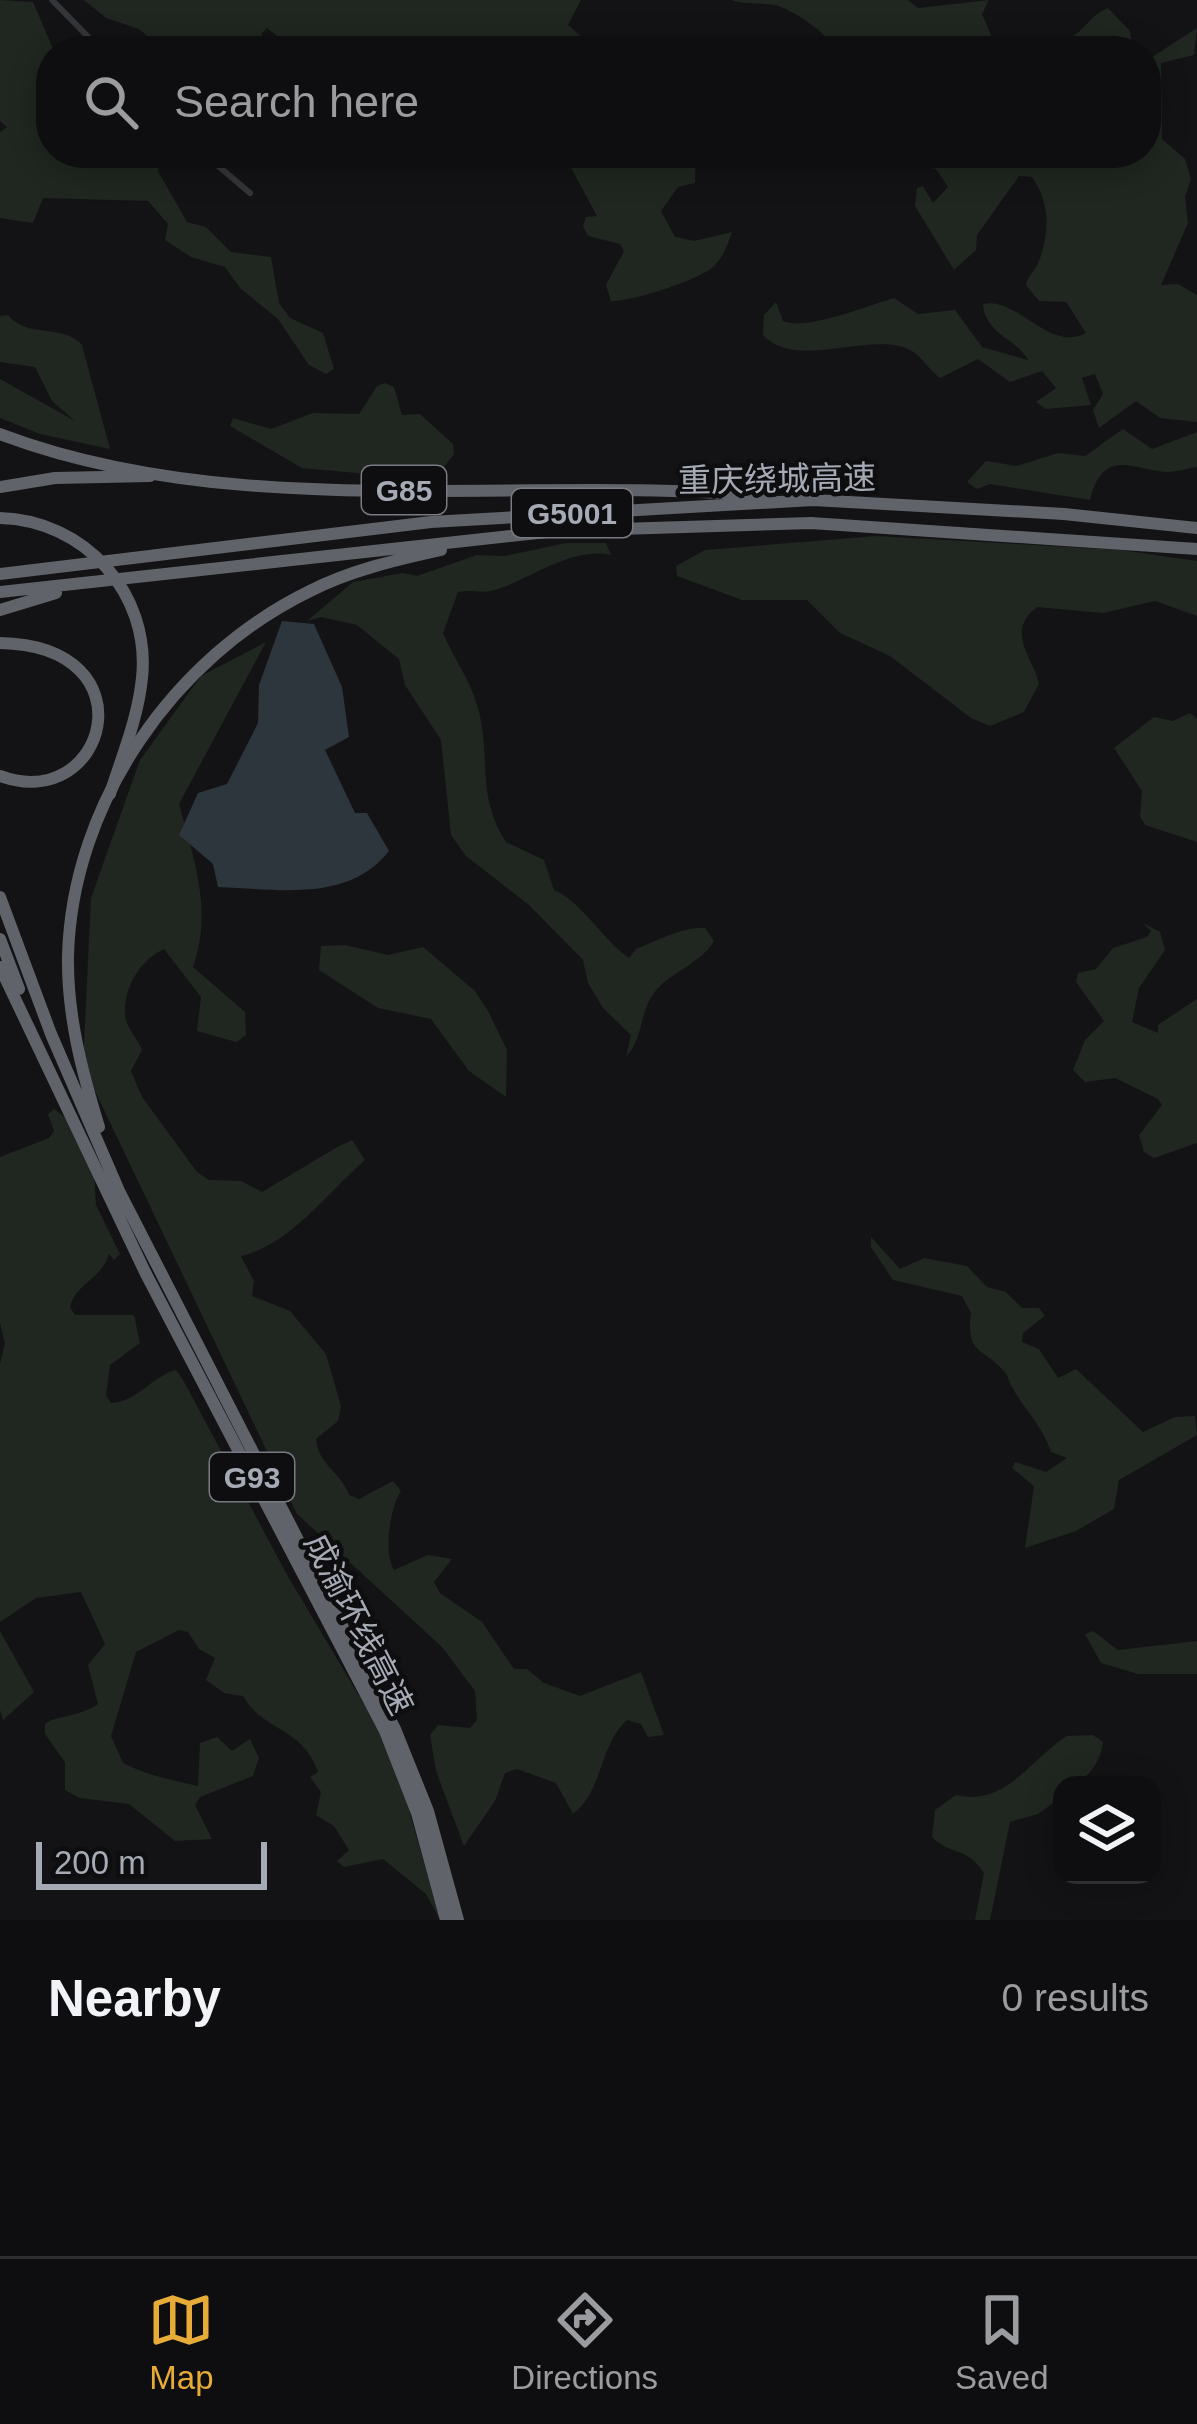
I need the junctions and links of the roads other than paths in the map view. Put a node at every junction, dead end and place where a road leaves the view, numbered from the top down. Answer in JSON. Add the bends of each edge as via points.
{"nodes":[{"id":1,"x":52,"y":0,"type":"edge"},
{"id":2,"x":87,"y":36,"type":"edge"},
{"id":3,"x":220,"y":168,"type":"edge"},
{"id":4,"x":250,"y":193,"type":"dead end"},
{"id":5,"x":0,"y":434,"type":"edge"},
{"id":6,"x":182,"y":476,"type":"junction"},
{"id":7,"x":0,"y":487,"type":"edge"},
{"id":8,"x":814,"y":500,"type":"junction"},
{"id":9,"x":0,"y":518,"type":"edge"},
{"id":10,"x":1197,"y":528,"type":"edge"},
{"id":11,"x":496,"y":537,"type":"junction"},
{"id":12,"x":1197,"y":549,"type":"edge"},
{"id":13,"x":0,"y":574,"type":"edge"},
{"id":14,"x":84,"y":584,"type":"junction"},
{"id":15,"x":0,"y":592,"type":"edge"},
{"id":16,"x":0,"y":610,"type":"edge"},
{"id":17,"x":0,"y":643,"type":"edge"},
{"id":18,"x":0,"y":776,"type":"edge"},
{"id":19,"x":110,"y":794,"type":"junction"},
{"id":20,"x":0,"y":897,"type":"edge"},
{"id":21,"x":0,"y":939,"type":"edge"},
{"id":22,"x":0,"y":967,"type":"edge"},
{"id":23,"x":39,"y":1040,"type":"junction"},
{"id":24,"x":119,"y":1191,"type":"junction"},
{"id":25,"x":446,"y":1920,"type":"edge"},
{"id":26,"x":458,"y":1920,"type":"edge"}],
"edges":[{"from":1,"to":2,"type":"street"},
{"from":3,"to":4,"type":"street"},
{"from":5,"to":6,"type":"highway","number":"G85"},
{"from":6,"to":7,"type":"highway"},
{"from":6,"to":8,"type":"highway","number":"G85"},
{"from":8,"to":10,"type":"highway","name":"重庆绕城高速","number":"G85"},
{"from":8,"to":13,"type":"highway","name":"重庆绕城高速","number":"G5001","via":[[331,531]]},
{"from":9,"to":19,"type":"highway","number":"G93","bridge":true,"via":[[34,522],[89,550],[113,571],[139,624],[142,679]]},
{"from":11,"to":12,"type":"highway","name":"重庆绕城高速","number":"G85","via":[[811,523]]},
{"from":11,"to":14,"type":"highway","name":"重庆绕城高速","number":"G85"},
{"from":11,"to":19,"type":"highway","bridge":true,"via":[[375,565],[278,607],[185,683]]},
{"from":14,"to":15,"type":"highway","name":"重庆绕城高速"},
{"from":14,"to":16,"type":"highway","number":"G85"},
{"from":17,"to":18,"type":"highway","via":[[52,649],[83,670],[97,727],[76,766],[38,782]]},
{"from":19,"to":24,"type":"highway","number":"G93","via":[[83,862],[68,954],[84,1080]]},
{"from":20,"to":24,"type":"highway"},
{"from":21,"to":23,"type":"highway"},
{"from":22,"to":23,"type":"highway","number":"G93"},
{"from":23,"to":25,"type":"highway","name":"成渝环线高速","number":"G93","via":[[146,1274],[385,1731]]},
{"from":24,"to":26,"type":"highway","name":"成渝环线高速","number":"G93","via":[[395,1729]]}]}
